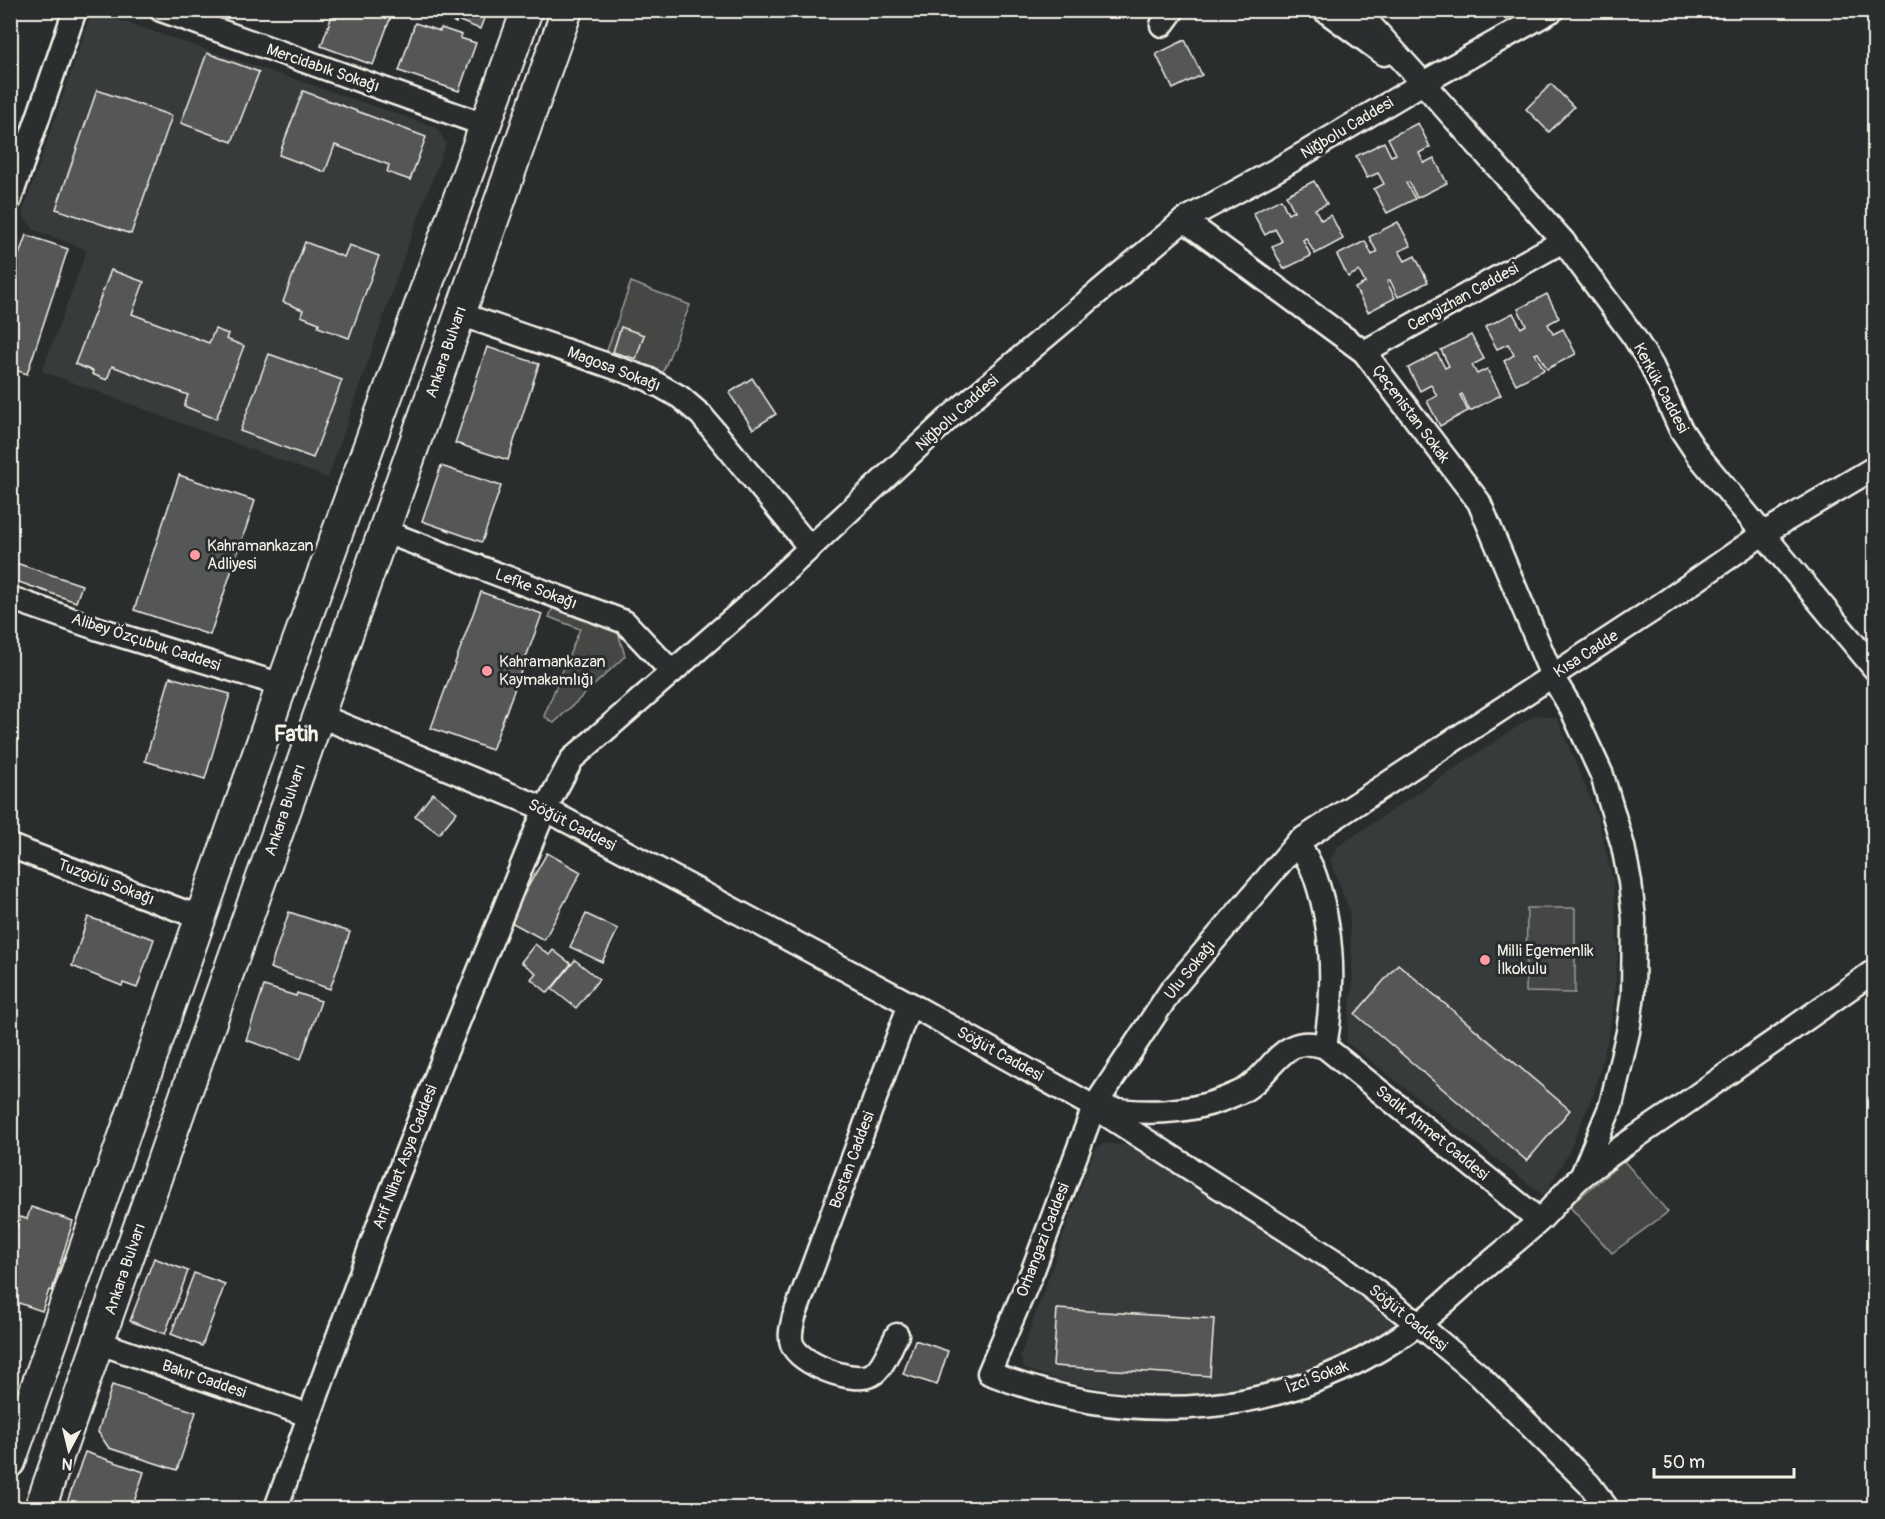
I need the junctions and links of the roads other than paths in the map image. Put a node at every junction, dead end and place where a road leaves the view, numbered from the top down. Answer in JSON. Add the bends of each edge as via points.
{"nodes":[{"id":1,"x":75,"y":10,"type":"edge"},
{"id":2,"x":161,"y":10,"type":"edge"},
{"id":3,"x":527,"y":10,"type":"edge"},
{"id":4,"x":567,"y":10,"type":"edge"},
{"id":5,"x":1324,"y":10,"type":"edge"},
{"id":6,"x":1357,"y":10,"type":"edge"},
{"id":7,"x":1553,"y":10,"type":"edge"},
{"id":8,"x":1423,"y":83,"type":"junction"},
{"id":9,"x":486,"y":125,"type":"junction"},
{"id":10,"x":10,"y":199,"type":"edge"},
{"id":11,"x":1184,"y":220,"type":"junction"},
{"id":12,"x":1563,"y":241,"type":"junction"},
{"id":13,"x":460,"y":314,"type":"junction"},
{"id":14,"x":1364,"y":352,"type":"junction"},
{"id":15,"x":1875,"y":468,"type":"edge"},
{"id":16,"x":383,"y":531,"type":"junction"},
{"id":17,"x":1764,"y":533,"type":"junction"},
{"id":18,"x":810,"y":548,"type":"junction"},
{"id":19,"x":10,"y":597,"type":"edge"},
{"id":20,"x":1875,"y":668,"type":"edge"},
{"id":21,"x":672,"y":672,"type":"junction"},
{"id":22,"x":1552,"y":676,"type":"junction"},
{"id":23,"x":282,"y":685,"type":"junction"},
{"id":24,"x":318,"y":715,"type":"junction"},
{"id":25,"x":545,"y":809,"type":"junction"},
{"id":26,"x":1298,"y":842,"type":"junction"},
{"id":27,"x":10,"y":846,"type":"edge"},
{"id":28,"x":201,"y":918,"type":"junction"},
{"id":29,"x":1875,"y":971,"type":"edge"},
{"id":30,"x":910,"y":1004,"type":"junction"},
{"id":31,"x":1325,"y":1047,"type":"junction"},
{"id":32,"x":1094,"y":1107,"type":"junction"},
{"id":33,"x":1583,"y":1175,"type":"junction"},
{"id":34,"x":1539,"y":1220,"type":"junction"},
{"id":35,"x":1418,"y":1324,"type":"junction"},
{"id":36,"x":897,"y":1335,"type":"dead end"},
{"id":37,"x":100,"y":1343,"type":"junction"},
{"id":38,"x":989,"y":1372,"type":"joint"},
{"id":39,"x":308,"y":1415,"type":"junction"},
{"id":40,"x":10,"y":1462,"type":"edge"},
{"id":41,"x":40,"y":1509,"type":"edge"},
{"id":42,"x":276,"y":1509,"type":"edge"},
{"id":43,"x":1607,"y":1509,"type":"edge"}],
"edges":[{"from":1,"to":10,"type":"street"},
{"from":2,"to":9,"type":"street","name":"Mercidabık Sokağı"},
{"from":3,"to":9,"type":"main road"},
{"from":4,"to":13,"type":"main road","name":"Ankara Bulvarı"},
{"from":5,"to":8,"type":"street"},
{"from":6,"to":8,"type":"street"},
{"from":7,"to":8,"type":"street","name":"Niğbolu Caddesi"},
{"from":8,"to":11,"type":"street","name":"Niğbolu Caddesi"},
{"from":8,"to":12,"type":"street","name":"Kerkük Caddesi"},
{"from":9,"to":23,"type":"main road"},
{"from":11,"to":14,"type":"street","name":"Çeçenistan Sokak"},
{"from":11,"to":18,"type":"street","name":"Niğbolu Caddesi","via":[[950,417]]},
{"from":12,"to":14,"type":"street","name":"Cengizhan Caddesi"},
{"from":12,"to":17,"type":"street","name":"Kerkük Caddesi","via":[[1634,337],[1698,455]]},
{"from":13,"to":16,"type":"main road","name":"Ankara Bulvarı"},
{"from":13,"to":18,"type":"street","name":"Magosa Sokağı","via":[[648,379],[680,397],[701,415]]},
{"from":14,"to":22,"type":"street","name":"Çeçenistan Sokak","via":[[1479,502]]},
{"from":15,"to":17,"type":"street","name":"Kısa Cadde"},
{"from":16,"to":21,"type":"street","name":"Lefke Sokağı","via":[[625,622]]},
{"from":16,"to":24,"type":"main road","name":"Ankara Bulvarı"},
{"from":17,"to":20,"type":"street","name":"Kerkük Caddesi"},
{"from":17,"to":22,"type":"street","name":"Kısa Cadde"},
{"from":18,"to":21,"type":"street","name":"Niğbolu Caddesi"},
{"from":19,"to":23,"type":"street","name":"Alibey Özçubuk Caddesi","via":[[99,629]]},
{"from":21,"to":25,"type":"street","name":"Niğbolu Caddesi","via":[[572,759]]},
{"from":22,"to":26,"type":"street","name":"Kısa Cadde"},
{"from":22,"to":33,"type":"street","name":"Çeçenistan Sokak","via":[[1588,741],[1611,801],[1623,846],[1634,919],[1634,976],[1628,1032],[1611,1105]]},
{"from":23,"to":28,"type":"main road"},
{"from":24,"to":25,"type":"street","name":"Söğüt Caddesi"},
{"from":24,"to":37,"type":"main road","name":"Ankara Bulvarı"},
{"from":25,"to":30,"type":"street","name":"Söğüt Caddesi"},
{"from":25,"to":39,"type":"street","name":"Arif Nihat Asya Caddesi","via":[[443,1059]]},
{"from":26,"to":31,"type":"street","via":[[1314,874],[1328,931],[1332,989]]},
{"from":26,"to":32,"type":"street","name":"Ulu Sokağı","via":[[1170,992]]},
{"from":27,"to":28,"type":"street","name":"Tuzgölü Sokağı"},
{"from":28,"to":40,"type":"main road"},
{"from":29,"to":33,"type":"street"},
{"from":30,"to":32,"type":"street","name":"Söğüt Caddesi"},
{"from":30,"to":36,"type":"street","name":"Bostan Caddesi","via":[[790,1335],[797,1354],[821,1368],[859,1377],[879,1369]]},
{"from":31,"to":32,"type":"street","via":[[1308,1043],[1293,1046],[1247,1089],[1203,1106],[1156,1113]]},
{"from":31,"to":34,"type":"street","name":"Sadık Ahmet Caddesi"},
{"from":32,"to":35,"type":"street","name":"Söğüt Caddesi","via":[[1344,1267]]},
{"from":32,"to":38,"type":"street","name":"Orhangazi Caddesi","via":[[1034,1270]]},
{"from":33,"to":34,"type":"street","name":"İzci Sokak"},
{"from":34,"to":35,"type":"street","name":"İzci Sokak"},
{"from":35,"to":38,"type":"street","name":"İzci Sokak","via":[[1358,1362],[1325,1377],[1258,1398],[1223,1404],[1154,1409],[1108,1405],[1053,1395]]},
{"from":35,"to":43,"type":"street","name":"Söğüt Caddesi","via":[[1494,1390],[1589,1484]]},
{"from":37,"to":39,"type":"street","name":"Bakır Caddesi"},
{"from":37,"to":41,"type":"main road","name":"Ankara Bulvarı"},
{"from":39,"to":42,"type":"street","name":"Arif Nihat Asya Caddesi"}]}
